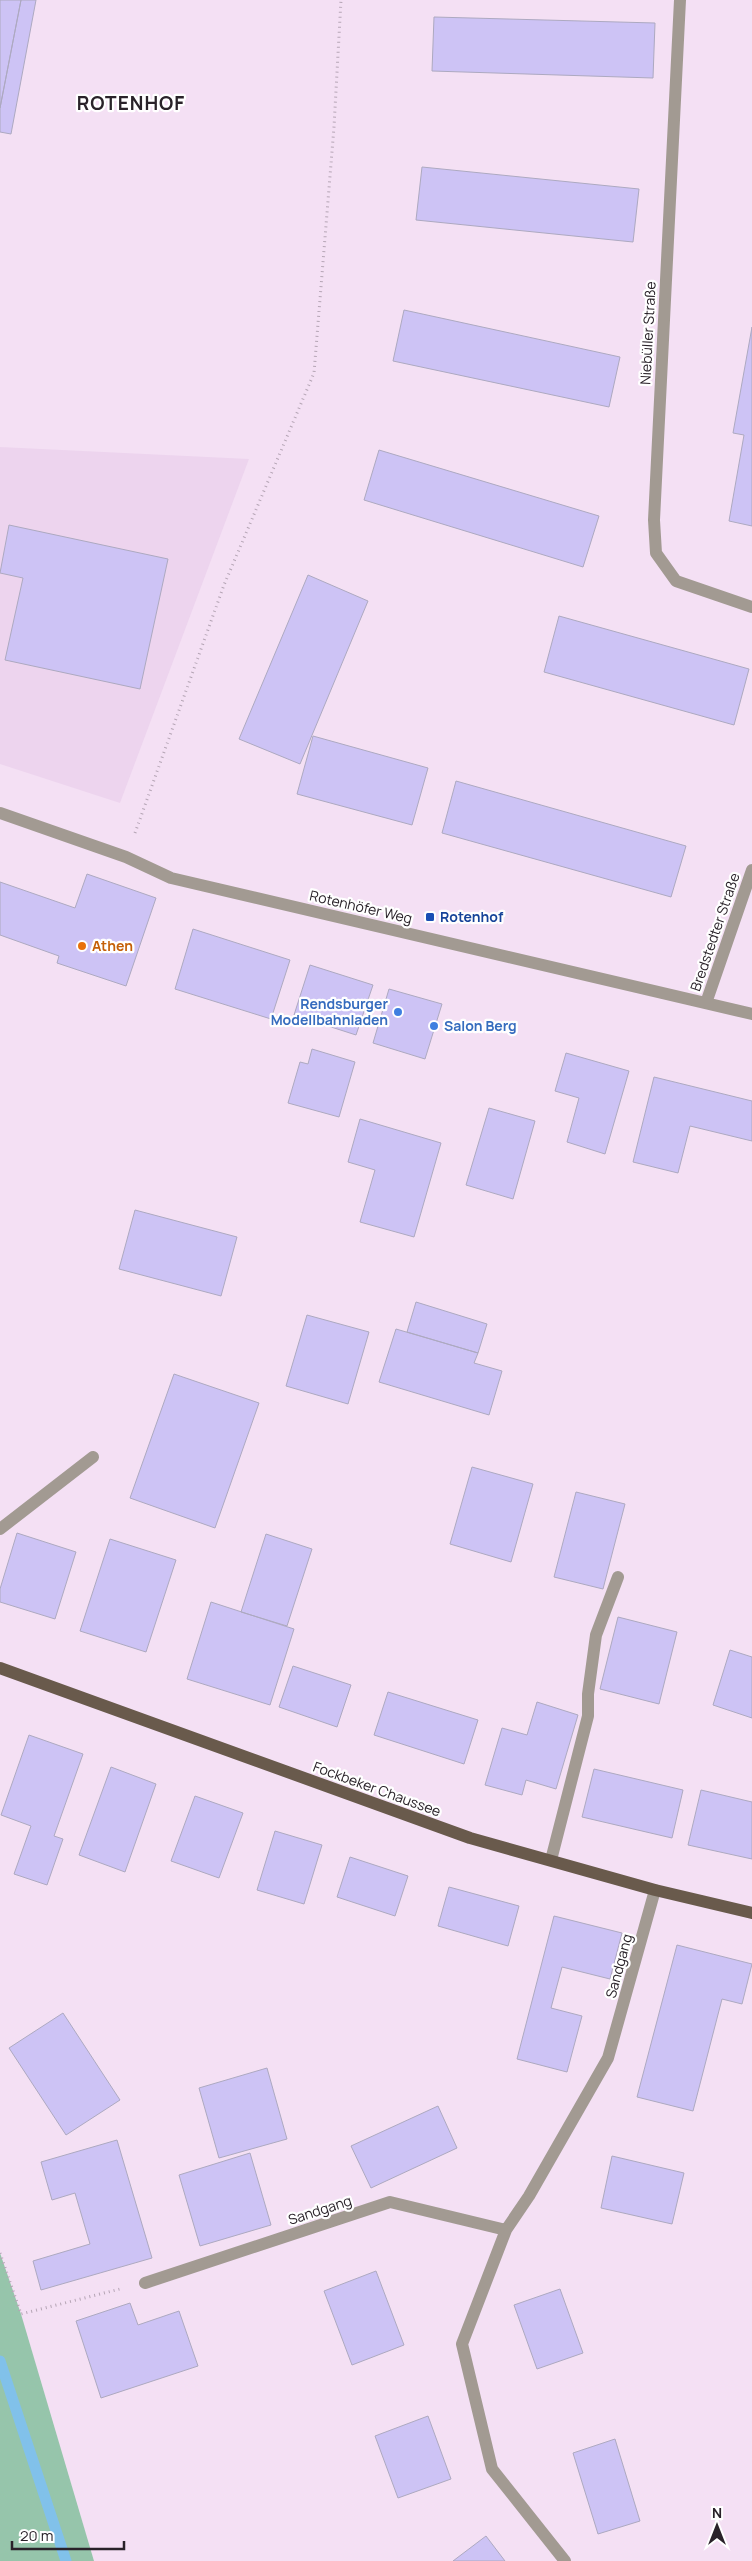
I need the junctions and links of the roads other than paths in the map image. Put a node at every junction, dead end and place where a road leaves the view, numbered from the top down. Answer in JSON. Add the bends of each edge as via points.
{"nodes":[{"id":1,"x":680,"y":0,"type":"edge"},
{"id":2,"x":752,"y":607,"type":"edge"},
{"id":3,"x":0,"y":814,"type":"edge"},
{"id":4,"x":752,"y":870,"type":"edge"},
{"id":5,"x":706,"y":1003,"type":"junction"},
{"id":6,"x":752,"y":1014,"type":"edge"},
{"id":7,"x":93,"y":1457,"type":"dead end"},
{"id":8,"x":0,"y":1529,"type":"edge"},
{"id":9,"x":618,"y":1577,"type":"dead end"},
{"id":10,"x":0,"y":1668,"type":"edge"},
{"id":11,"x":551,"y":1860,"type":"junction"},
{"id":12,"x":655,"y":1890,"type":"junction"},
{"id":13,"x":752,"y":1913,"type":"edge"},
{"id":14,"x":506,"y":2230,"type":"junction"},
{"id":15,"x":145,"y":2283,"type":"road end"},
{"id":16,"x":565,"y":2561,"type":"edge"}],
"edges":[{"from":1,"to":2,"type":"street","name":"Niebüller Straße","via":[[654,520],[656,553],[676,582]]},
{"from":3,"to":5,"type":"street","name":"Rotenhöfer Weg","via":[[126,857],[171,878]]},
{"from":4,"to":5,"type":"street","name":"Bredstedter Straße"},
{"from":5,"to":6,"type":"street","name":"Rotenhöfer Weg"},
{"from":7,"to":8,"type":"street"},
{"from":9,"to":11,"type":"street","via":[[596,1635],[588,1716]]},
{"from":10,"to":11,"type":"main road","name":"Fockbeker Chaussee","via":[[470,1838]]},
{"from":11,"to":12,"type":"main road","name":"Fockbeker Chaussee"},
{"from":12,"to":13,"type":"main road","name":"Fockbeker Chaussee"},
{"from":12,"to":14,"type":"street","name":"Sandgang","via":[[608,2058]]},
{"from":14,"to":15,"type":"street","name":"Sandgang","via":[[390,2202]]},
{"from":14,"to":16,"type":"street","name":"Sandgang","via":[[462,2344],[492,2470]]}]}
